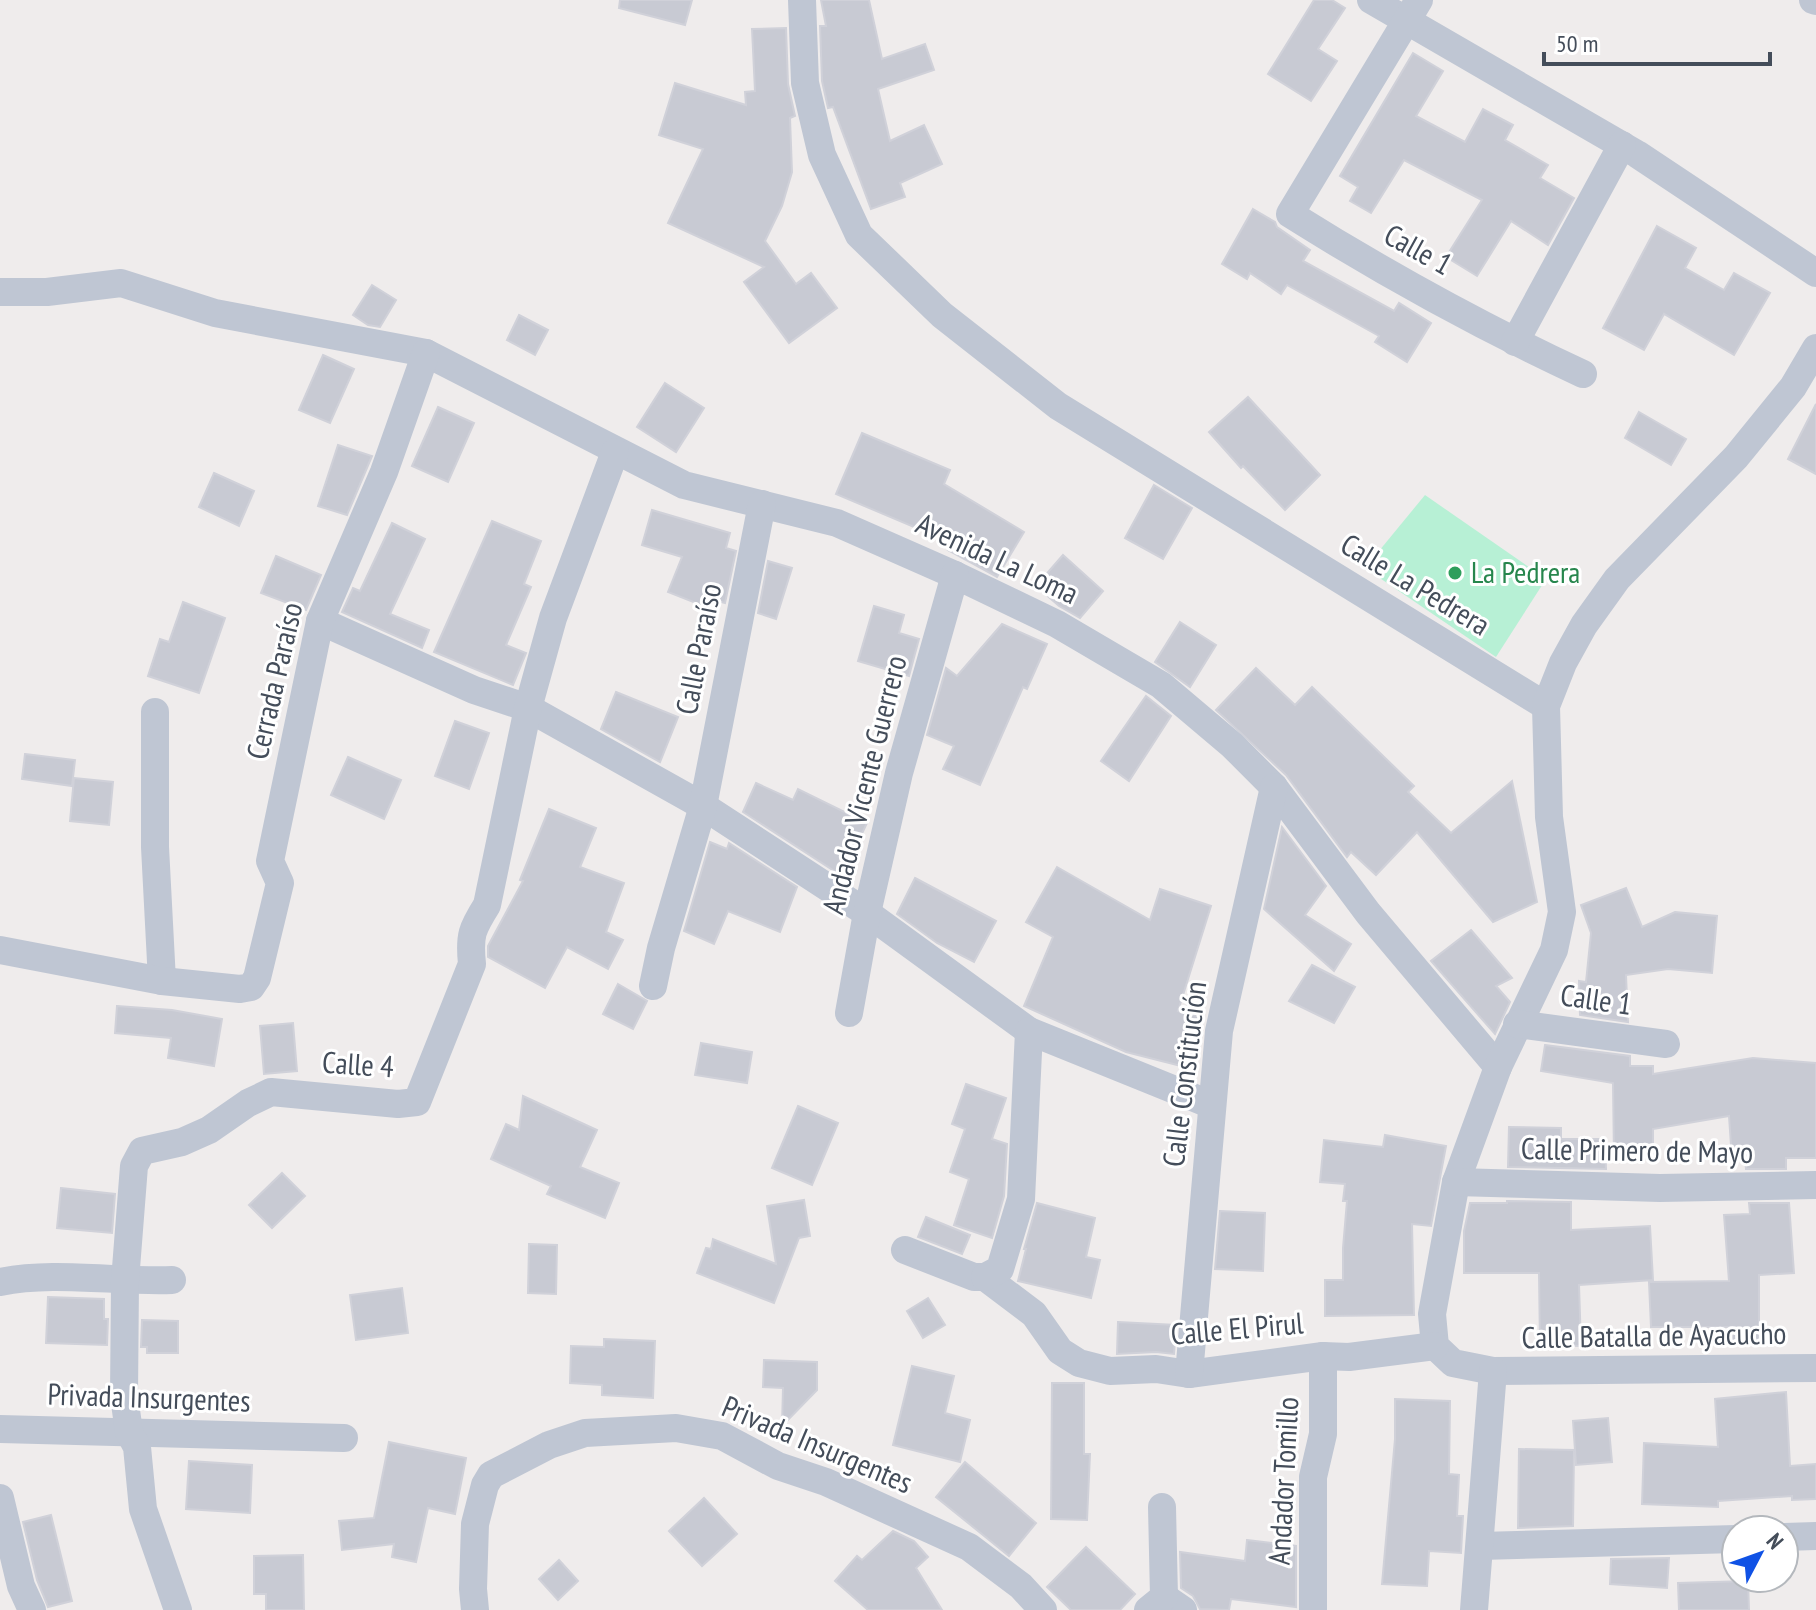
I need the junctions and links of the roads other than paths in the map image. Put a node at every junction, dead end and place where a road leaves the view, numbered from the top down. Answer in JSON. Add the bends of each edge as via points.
{"nodes":[{"id":1,"x":802,"y":0,"type":"edge"},
{"id":2,"x":1371,"y":0,"type":"edge"},
{"id":3,"x":1412,"y":11,"type":"edge"},
{"id":4,"x":1622,"y":145,"type":"junction"},
{"id":5,"x":1816,"y":273,"type":"edge"},
{"id":6,"x":0,"y":292,"type":"edge"},
{"id":7,"x":1515,"y":342,"type":"junction"},
{"id":8,"x":1816,"y":348,"type":"edge"},
{"id":9,"x":426,"y":353,"type":"junction"},
{"id":10,"x":1583,"y":374,"type":"dead end"},
{"id":11,"x":615,"y":452,"type":"junction"},
{"id":12,"x":762,"y":504,"type":"junction"},
{"id":13,"x":955,"y":575,"type":"junction"},
{"id":14,"x":320,"y":621,"type":"junction"},
{"id":15,"x":1546,"y":706,"type":"junction"},
{"id":16,"x":528,"y":708,"type":"junction"},
{"id":17,"x":155,"y":712,"type":"dead end"},
{"id":18,"x":1274,"y":787,"type":"junction"},
{"id":19,"x":703,"y":806,"type":"junction"},
{"id":20,"x":867,"y":913,"type":"junction"},
{"id":21,"x":0,"y":950,"type":"edge"},
{"id":22,"x":162,"y":981,"type":"junction"},
{"id":23,"x":653,"y":986,"type":"dead end"},
{"id":24,"x":849,"y":1013,"type":"dead end"},
{"id":25,"x":1517,"y":1024,"type":"junction"},
{"id":26,"x":1029,"y":1031,"type":"junction"},
{"id":27,"x":1666,"y":1044,"type":"dead end"},
{"id":28,"x":1498,"y":1067,"type":"junction"},
{"id":29,"x":1212,"y":1105,"type":"junction"},
{"id":30,"x":1456,"y":1182,"type":"junction"},
{"id":31,"x":1816,"y":1185,"type":"edge"},
{"id":32,"x":905,"y":1250,"type":"dead end"},
{"id":33,"x":985,"y":1277,"type":"junction"},
{"id":34,"x":172,"y":1280,"type":"dead end"},
{"id":35,"x":125,"y":1281,"type":"junction"},
{"id":36,"x":0,"y":1282,"type":"edge"},
{"id":37,"x":1435,"y":1346,"type":"junction"},
{"id":38,"x":1323,"y":1356,"type":"junction"},
{"id":39,"x":1816,"y":1368,"type":"edge"},
{"id":40,"x":1493,"y":1371,"type":"junction"},
{"id":41,"x":1189,"y":1374,"type":"junction"},
{"id":42,"x":0,"y":1429,"type":"edge"},
{"id":43,"x":129,"y":1432,"type":"junction"},
{"id":44,"x":344,"y":1438,"type":"dead end"},
{"id":45,"x":0,"y":1498,"type":"edge"},
{"id":46,"x":1162,"y":1507,"type":"dead end"},
{"id":47,"x":1720,"y":1539,"type":"edge"},
{"id":48,"x":1480,"y":1546,"type":"junction"},
{"id":49,"x":1165,"y":1606,"type":"edge"},
{"id":50,"x":32,"y":1610,"type":"edge"},
{"id":51,"x":178,"y":1610,"type":"edge"},
{"id":52,"x":475,"y":1610,"type":"edge"},
{"id":53,"x":1043,"y":1610,"type":"edge"},
{"id":54,"x":1313,"y":1610,"type":"edge"},
{"id":55,"x":1474,"y":1610,"type":"edge"}],
"edges":[{"from":1,"to":15,"type":"street","name":"Calle La Pedrera","via":[[805,83],[822,155],[859,235],[932,305],[1058,406]]},
{"from":2,"to":3,"type":"street"},
{"from":3,"to":4,"type":"street"},
{"from":3,"to":7,"type":"street","name":"Calle 1","via":[[1290,214]]},
{"from":4,"to":5,"type":"street"},
{"from":4,"to":7,"type":"street"},
{"from":6,"to":9,"type":"street","name":"Avenida La Loma","via":[[121,283],[215,313]]},
{"from":7,"to":10,"type":"street","name":"Calle 1"},
{"from":8,"to":15,"type":"street","via":[[1793,387],[1736,457],[1617,579],[1584,625]]},
{"from":9,"to":11,"type":"street","name":"Avenida La Loma"},
{"from":9,"to":14,"type":"street","name":"Cerrada Paraíso","via":[[384,472]]},
{"from":11,"to":12,"type":"street","name":"Avenida La Loma","via":[[684,485]]},
{"from":11,"to":16,"type":"street","name":"Calle 4","via":[[553,618]]},
{"from":12,"to":13,"type":"street","name":"Avenida La Loma","via":[[837,523]]},
{"from":12,"to":19,"type":"street","name":"Calle Paraíso"},
{"from":13,"to":18,"type":"street","name":"Avenida La Loma","via":[[1057,624],[1161,685]]},
{"from":13,"to":20,"type":"street","name":"Andador Vicente Guerrero","via":[[899,773]]},
{"from":14,"to":16,"type":"street","via":[[474,690]]},
{"from":14,"to":22,"type":"street","name":"Cerrada Paraíso","via":[[270,861],[280,883],[257,978],[251,987],[240,989]]},
{"from":15,"to":25,"type":"street","via":[[1549,817],[1562,912],[1554,950]]},
{"from":16,"to":19,"type":"street"},
{"from":16,"to":35,"type":"street","name":"Calle 4","via":[[487,905],[472,929],[472,964],[417,1102],[271,1092],[209,1130],[142,1151],[134,1166]]},
{"from":17,"to":22,"type":"street"},
{"from":18,"to":28,"type":"street","name":"Avenida La Loma","via":[[1368,913]]},
{"from":18,"to":29,"type":"street","name":"Calle Constitución","via":[[1219,1031]]},
{"from":19,"to":20,"type":"street"},
{"from":19,"to":23,"type":"street"},
{"from":20,"to":24,"type":"street","name":"Andador Vicente Guerrero"},
{"from":20,"to":26,"type":"street"},
{"from":21,"to":22,"type":"street"},
{"from":25,"to":27,"type":"street","name":"Calle 1"},
{"from":25,"to":28,"type":"street"},
{"from":26,"to":29,"type":"street"},
{"from":26,"to":33,"type":"street","via":[[1021,1199],[1000,1269]]},
{"from":28,"to":30,"type":"street"},
{"from":29,"to":41,"type":"street","name":"Calle Constitución"},
{"from":30,"to":31,"type":"street","name":"Calle Primero de Mayo","via":[[1660,1188]]},
{"from":30,"to":37,"type":"street","via":[[1432,1314]]},
{"from":32,"to":33,"type":"street"},
{"from":33,"to":41,"type":"street","name":"Calle El Pirul","via":[[1034,1314],[1060,1351],[1079,1363],[1110,1371]]},
{"from":34,"to":35,"type":"street"},
{"from":35,"to":36,"type":"street","via":[[30,1276]]},
{"from":35,"to":43,"type":"street","name":"Calle 4","via":[[124,1396]]},
{"from":37,"to":38,"type":"street","name":"Calle El Pirul"},
{"from":37,"to":40,"type":"street","via":[[1453,1363]]},
{"from":38,"to":41,"type":"street","name":"Calle El Pirul"},
{"from":38,"to":54,"type":"street","name":"Andador Tomillo","via":[[1323,1434],[1313,1477]]},
{"from":39,"to":40,"type":"street","name":"Calle Batalla de Ayacucho"},
{"from":40,"to":48,"type":"street","name":"Calle Batalla de Ayacucho"},
{"from":42,"to":43,"type":"street","name":"Privada Insurgentes"},
{"from":43,"to":44,"type":"street","name":"Privada Insurgentes"},
{"from":43,"to":51,"type":"street","name":"Calle 4","via":[[137,1447],[143,1509]]},
{"from":45,"to":50,"type":"street"},
{"from":46,"to":49,"type":"street"},
{"from":47,"to":48,"type":"street"},
{"from":48,"to":55,"type":"street","name":"Calle Batalla de Ayacucho"},
{"from":52,"to":53,"type":"street","name":"Privada Insurgentes","via":[[475,1524],[491,1475],[585,1433],[676,1428],[722,1436],[778,1466],[826,1482],[969,1547],[1021,1586]]}]}
